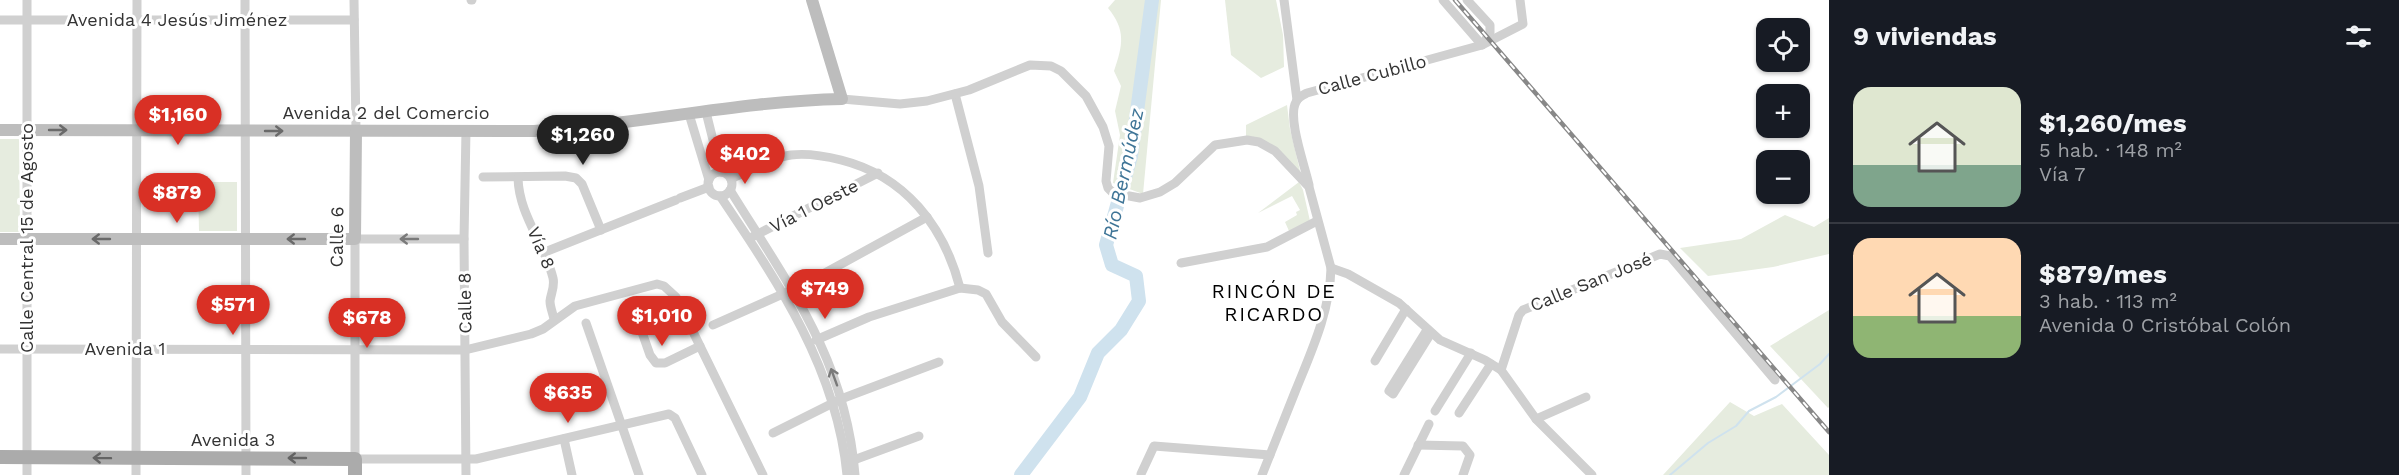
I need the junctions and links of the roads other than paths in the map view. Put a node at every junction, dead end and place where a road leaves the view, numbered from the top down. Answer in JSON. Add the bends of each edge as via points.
{"nodes":[{"id":1,"x":27,"y":0,"type":"edge"},
{"id":2,"x":137,"y":0,"type":"edge"},
{"id":3,"x":245,"y":0,"type":"edge"},
{"id":4,"x":354,"y":0,"type":"edge"},
{"id":5,"x":812,"y":0,"type":"edge"},
{"id":6,"x":1284,"y":0,"type":"edge"},
{"id":7,"x":1443,"y":0,"type":"edge"},
{"id":8,"x":1467,"y":0,"type":"edge"},
{"id":9,"x":1520,"y":0,"type":"edge"},
{"id":10,"x":0,"y":20,"type":"edge"},
{"id":11,"x":27,"y":20,"type":"junction"},
{"id":12,"x":136,"y":20,"type":"junction"},
{"id":13,"x":245,"y":20,"type":"junction"},
{"id":14,"x":354,"y":20,"type":"junction"},
{"id":15,"x":1482,"y":45,"type":"junction"},
{"id":16,"x":955,"y":94,"type":"junction"},
{"id":17,"x":842,"y":99,"type":"junction"},
{"id":18,"x":1297,"y":100,"type":"junction"},
{"id":19,"x":706,"y":112,"type":"junction"},
{"id":20,"x":689,"y":114,"type":"junction"},
{"id":21,"x":0,"y":130,"type":"edge"},
{"id":22,"x":27,"y":130,"type":"junction"},
{"id":23,"x":466,"y":130,"type":"junction"},
{"id":24,"x":136,"y":131,"type":"junction"},
{"id":25,"x":246,"y":131,"type":"junction"},
{"id":26,"x":356,"y":131,"type":"junction"},
{"id":27,"x":721,"y":172,"type":"junction"},
{"id":28,"x":878,"y":172,"type":"junction"},
{"id":29,"x":483,"y":177,"type":"dead end"},
{"id":30,"x":518,"y":178,"type":"junction"},
{"id":31,"x":731,"y":179,"type":"junction"},
{"id":32,"x":709,"y":183,"type":"junction"},
{"id":33,"x":1309,"y":187,"type":"junction"},
{"id":34,"x":730,"y":190,"type":"junction"},
{"id":35,"x":720,"y":196,"type":"junction"},
{"id":36,"x":927,"y":217,"type":"junction"},
{"id":37,"x":1317,"y":221,"type":"junction"},
{"id":38,"x":601,"y":230,"type":"junction"},
{"id":39,"x":754,"y":237,"type":"junction"},
{"id":40,"x":0,"y":239,"type":"edge"},
{"id":41,"x":27,"y":239,"type":"junction"},
{"id":42,"x":136,"y":239,"type":"junction"},
{"id":43,"x":245,"y":239,"type":"junction"},
{"id":44,"x":355,"y":239,"type":"junction"},
{"id":45,"x":464,"y":239,"type":"junction"},
{"id":46,"x":544,"y":252,"type":"junction"},
{"id":47,"x":988,"y":253,"type":"dead end"},
{"id":48,"x":1181,"y":263,"type":"dead end"},
{"id":49,"x":1331,"y":268,"type":"junction"},
{"id":50,"x":960,"y":288,"type":"junction"},
{"id":51,"x":789,"y":291,"type":"junction"},
{"id":52,"x":1406,"y":309,"type":"junction"},
{"id":53,"x":637,"y":318,"type":"dead end"},
{"id":54,"x":554,"y":320,"type":"junction"},
{"id":55,"x":586,"y":323,"type":"dead end"},
{"id":56,"x":713,"y":325,"type":"dead end"},
{"id":57,"x":1429,"y":332,"type":"junction"},
{"id":58,"x":815,"y":340,"type":"junction"},
{"id":59,"x":700,"y":346,"type":"junction"},
{"id":60,"x":0,"y":349,"type":"edge"},
{"id":61,"x":27,"y":349,"type":"junction"},
{"id":62,"x":245,"y":349,"type":"junction"},
{"id":63,"x":136,"y":350,"type":"junction"},
{"id":64,"x":465,"y":350,"type":"junction"},
{"id":65,"x":354,"y":351,"type":"junction"},
{"id":66,"x":1471,"y":353,"type":"junction"},
{"id":67,"x":1036,"y":357,"type":"dead end"},
{"id":68,"x":1375,"y":361,"type":"dead end"},
{"id":69,"x":939,"y":362,"type":"dead end"},
{"id":70,"x":1491,"y":364,"type":"junction"},
{"id":71,"x":1501,"y":370,"type":"junction"},
{"id":72,"x":1775,"y":380,"type":"dead end"},
{"id":73,"x":1586,"y":397,"type":"dead end"},
{"id":74,"x":838,"y":401,"type":"junction"},
{"id":75,"x":1435,"y":411,"type":"dead end"},
{"id":76,"x":1459,"y":413,"type":"dead end"},
{"id":77,"x":1536,"y":419,"type":"junction"},
{"id":78,"x":1429,"y":424,"type":"dead end"},
{"id":79,"x":622,"y":425,"type":"junction"},
{"id":80,"x":773,"y":433,"type":"dead end"},
{"id":81,"x":920,"y":436,"type":"dead end"},
{"id":82,"x":564,"y":439,"type":"junction"},
{"id":83,"x":1418,"y":445,"type":"junction"},
{"id":84,"x":1270,"y":455,"type":"junction"},
{"id":85,"x":0,"y":457,"type":"edge"},
{"id":86,"x":28,"y":457,"type":"junction"},
{"id":87,"x":246,"y":458,"type":"junction"},
{"id":88,"x":136,"y":459,"type":"junction"},
{"id":89,"x":355,"y":459,"type":"junction"},
{"id":90,"x":466,"y":460,"type":"junction"},
{"id":91,"x":850,"y":461,"type":"junction"},
{"id":92,"x":1141,"y":474,"type":"edge"},
{"id":93,"x":27,"y":475,"type":"edge"},
{"id":94,"x":136,"y":475,"type":"edge"},
{"id":95,"x":246,"y":475,"type":"edge"},
{"id":96,"x":355,"y":475,"type":"edge"},
{"id":97,"x":466,"y":475,"type":"edge"},
{"id":98,"x":572,"y":475,"type":"edge"},
{"id":99,"x":639,"y":475,"type":"edge"},
{"id":100,"x":702,"y":475,"type":"edge"},
{"id":101,"x":763,"y":475,"type":"edge"},
{"id":102,"x":846,"y":475,"type":"edge"},
{"id":103,"x":855,"y":475,"type":"edge"},
{"id":104,"x":1262,"y":475,"type":"edge"},
{"id":105,"x":1404,"y":475,"type":"edge"},
{"id":106,"x":1463,"y":475,"type":"edge"},
{"id":107,"x":1592,"y":475,"type":"edge"}],
"edges":[{"from":1,"to":11,"type":"street","name":"Calle Central 15 de Agosto"},
{"from":2,"to":12,"type":"street"},
{"from":3,"to":13,"type":"street"},
{"from":4,"to":14,"type":"street","name":"Calle 6"},
{"from":5,"to":17,"type":"main road"},
{"from":6,"to":18,"type":"street"},
{"from":7,"to":15,"type":"street"},
{"from":8,"to":15,"type":"street","via":[[1490,25]]},
{"from":9,"to":15,"type":"street","name":"Calle Cubillo","via":[[1523,24]]},
{"from":10,"to":11,"type":"street","name":"Avenida 4 Jesús Jiménez"},
{"from":11,"to":12,"type":"street","name":"Avenida 4 Jesús Jiménez"},
{"from":11,"to":22,"type":"street","name":"Calle Central 15 de Agosto"},
{"from":12,"to":13,"type":"street","name":"Avenida 4 Jesús Jiménez"},
{"from":12,"to":24,"type":"street"},
{"from":13,"to":14,"type":"street","name":"Avenida 4 Jesús Jiménez"},
{"from":13,"to":25,"type":"street"},
{"from":14,"to":26,"type":"street","name":"Calle 6"},
{"from":15,"to":18,"type":"street","name":"Calle Cubillo","via":[[1307,93]]},
{"from":16,"to":17,"type":"street","via":[[900,104]]},
{"from":16,"to":33,"type":"street","via":[[1030,65],[1051,66],[1061,71],[1086,96],[1103,127],[1109,146],[1106,181],[1113,193],[1140,198],[1160,192],[1215,145],[1247,140],[1275,151]]},
{"from":16,"to":47,"type":"street","via":[[979,186]]},
{"from":17,"to":19,"type":"main road","name":"Avenida 2 del Comercio"},
{"from":18,"to":33,"type":"street","name":"Calle Cubillo","via":[[1296,136]]},
{"from":19,"to":20,"type":"main road","name":"Avenida 2 del Comercio"},
{"from":19,"to":27,"type":"street"},
{"from":20,"to":23,"type":"main road","name":"Avenida 2 del Comercio","via":[[570,129]]},
{"from":20,"to":32,"type":"street"},
{"from":21,"to":22,"type":"main road","name":"Avenida 2 del Comercio"},
{"from":22,"to":24,"type":"main road","name":"Avenida 2 del Comercio","one_way":true},
{"from":22,"to":41,"type":"street","name":"Calle Central 15 de Agosto"},
{"from":23,"to":26,"type":"main road","name":"Avenida 2 del Comercio"},
{"from":23,"to":45,"type":"street","name":"Calle 8"},
{"from":24,"to":25,"type":"main road","name":"Avenida 2 del Comercio"},
{"from":24,"to":42,"type":"street"},
{"from":25,"to":26,"type":"main road","name":"Avenida 2 del Comercio","one_way":true},
{"from":25,"to":43,"type":"street"},
{"from":26,"to":44,"type":"main road","name":"Calle 6"},
{"from":27,"to":31,"type":"street"},
{"from":27,"to":32,"type":"street","via":[[714,174]]},
{"from":28,"to":31,"type":"street","via":[[828,157],[799,154],[774,159]]},
{"from":28,"to":36,"type":"street"},
{"from":28,"to":39,"type":"street","name":"Vía 1 Oeste"},
{"from":29,"to":30,"type":"street"},
{"from":30,"to":38,"type":"street","via":[[576,178]]},
{"from":30,"to":46,"type":"street","name":"Vía 8","via":[[519,201]]},
{"from":31,"to":34,"type":"street"},
{"from":32,"to":35,"type":"street","via":[[713,193]]},
{"from":32,"to":38,"type":"street"},
{"from":33,"to":37,"type":"street","name":"Calle Cubillo"},
{"from":34,"to":35,"type":"street"},
{"from":34,"to":39,"type":"street"},
{"from":35,"to":39,"type":"street"},
{"from":36,"to":50,"type":"street","via":[[950,255]]},
{"from":36,"to":51,"type":"street"},
{"from":37,"to":48,"type":"street","via":[[1267,247]]},
{"from":37,"to":49,"type":"street","name":"Calle Cubillo"},
{"from":38,"to":46,"type":"street"},
{"from":39,"to":51,"type":"street"},
{"from":40,"to":41,"type":"main road"},
{"from":42,"to":41,"type":"main road","one_way":true},
{"from":41,"to":61,"type":"street","name":"Calle Central 15 de Agosto"},
{"from":42,"to":43,"type":"main road"},
{"from":42,"to":63,"type":"street"},
{"from":44,"to":43,"type":"main road","one_way":true},
{"from":43,"to":62,"type":"street"},
{"from":45,"to":44,"type":"street","one_way":true},
{"from":44,"to":65,"type":"street","name":"Calle 6"},
{"from":45,"to":64,"type":"street","name":"Calle 8"},
{"from":46,"to":54,"type":"street","name":"Vía 8","via":[[554,281],[550,303]]},
{"from":49,"to":52,"type":"street"},
{"from":49,"to":84,"type":"street","via":[[1318,335]]},
{"from":50,"to":58,"type":"street","via":[[870,317]]},
{"from":50,"to":67,"type":"street","via":[[986,294],[1002,322]]},
{"from":51,"to":56,"type":"street"},
{"from":51,"to":58,"type":"street"},
{"from":52,"to":57,"type":"street"},
{"from":52,"to":68,"type":"street"},
{"from":53,"to":59,"type":"street","via":[[656,363],[665,363]]},
{"from":54,"to":59,"type":"street","name":"Avenida 1","via":[[575,306],[648,285],[664,286],[676,297]]},
{"from":54,"to":64,"type":"street","name":"Avenida 1","via":[[531,334]]},
{"from":55,"to":79,"type":"street"},
{"from":57,"to":57,"type":"street","via":[[1389,391],[1393,394]]},
{"from":57,"to":66,"type":"street"},
{"from":58,"to":74,"type":"street"},
{"from":59,"to":101,"type":"street"},
{"from":60,"to":61,"type":"street","name":"Avenida 1"},
{"from":61,"to":63,"type":"street","name":"Avenida 1"},
{"from":61,"to":86,"type":"street","name":"Calle Central 15 de Agosto"},
{"from":62,"to":63,"type":"street","name":"Avenida 1"},
{"from":62,"to":65,"type":"street","name":"Avenida 1"},
{"from":62,"to":87,"type":"street"},
{"from":63,"to":88,"type":"street"},
{"from":64,"to":65,"type":"street","name":"Avenida 1"},
{"from":64,"to":90,"type":"street","name":"Calle 8"},
{"from":65,"to":89,"type":"street","name":"Calle 6"},
{"from":66,"to":70,"type":"street"},
{"from":66,"to":75,"type":"street"},
{"from":69,"to":74,"type":"street"},
{"from":70,"to":71,"type":"street"},
{"from":70,"to":76,"type":"street"},
{"from":71,"to":72,"type":"street","name":"Calle San José","via":[[1523,309],[1655,255],[1666,254]]},
{"from":71,"to":77,"type":"street"},
{"from":73,"to":77,"type":"street"},
{"from":74,"to":80,"type":"street"},
{"from":74,"to":91,"type":"street"},
{"from":77,"to":107,"type":"street"},
{"from":78,"to":83,"type":"street"},
{"from":79,"to":82,"type":"street","name":"Avenida 3"},
{"from":79,"to":99,"type":"street"},
{"from":79,"to":100,"type":"street","name":"Avenida 3","via":[[669,414],[675,418]]},
{"from":81,"to":91,"type":"street"},
{"from":82,"to":90,"type":"street","name":"Avenida 3"},
{"from":82,"to":98,"type":"street"},
{"from":83,"to":105,"type":"street"},
{"from":83,"to":106,"type":"street","via":[[1463,446],[1470,455]]},
{"from":84,"to":92,"type":"street","via":[[1154,446]]},
{"from":84,"to":104,"type":"street"},
{"from":85,"to":86,"type":"main road","name":"Avenida 3"},
{"from":88,"to":86,"type":"main road","name":"Avenida 3","one_way":true},
{"from":86,"to":93,"type":"street","name":"Calle Central 15 de Agosto"},
{"from":87,"to":88,"type":"main road","name":"Avenida 3"},
{"from":89,"to":87,"type":"main road","name":"Avenida 3","one_way":true},
{"from":87,"to":95,"type":"street"},
{"from":88,"to":94,"type":"street"},
{"from":89,"to":90,"type":"street","name":"Avenida 3"},
{"from":89,"to":96,"type":"main road","name":"Calle 6"},
{"from":90,"to":97,"type":"street","name":"Calle 8"},
{"from":91,"to":102,"type":"street"},
{"from":91,"to":103,"type":"street"}]}
